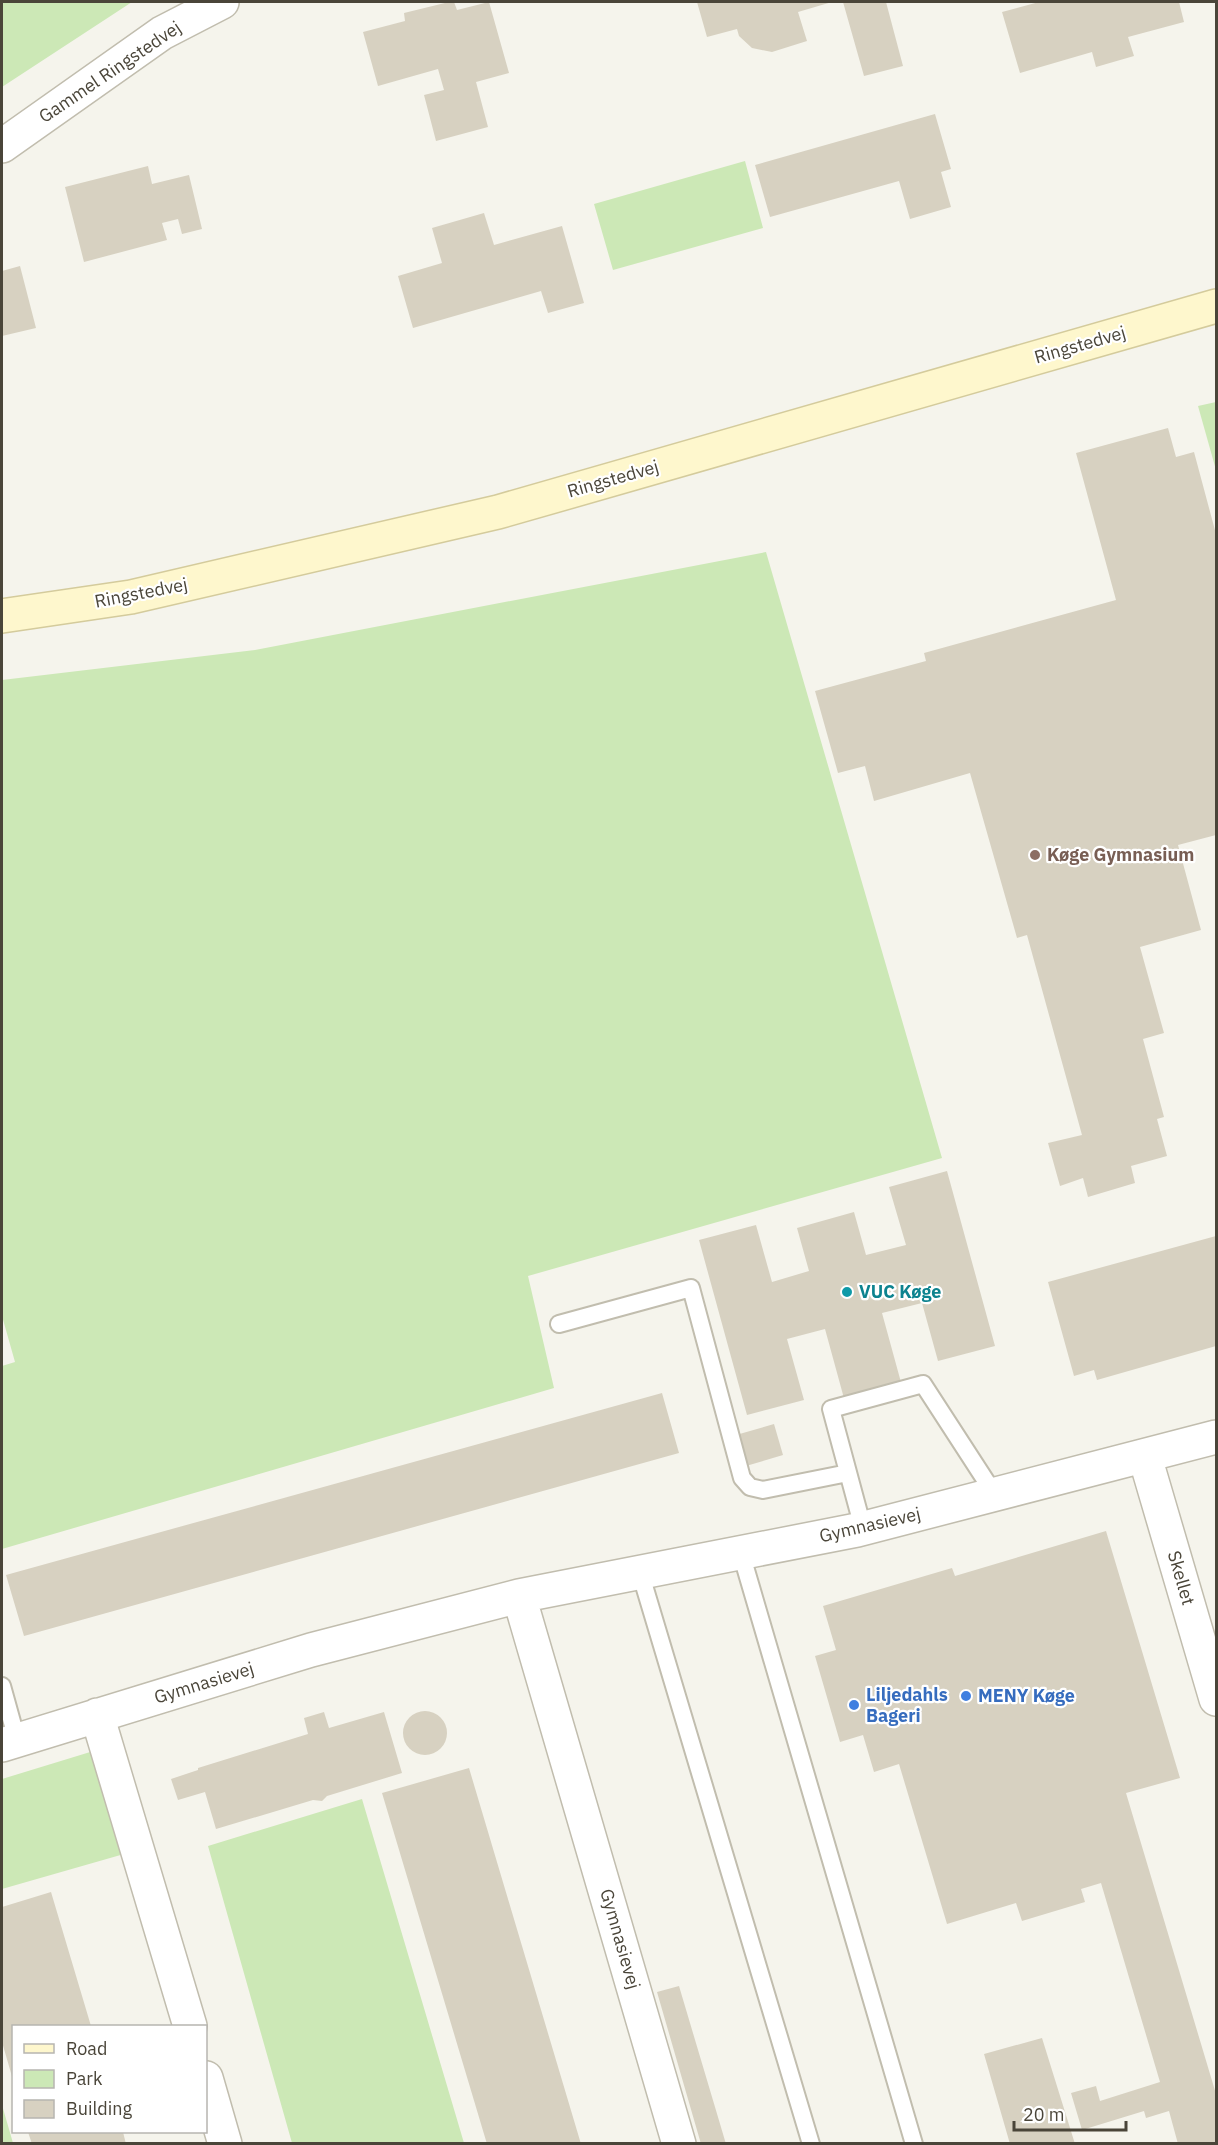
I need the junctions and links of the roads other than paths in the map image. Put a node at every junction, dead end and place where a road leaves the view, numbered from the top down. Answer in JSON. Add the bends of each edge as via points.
{"nodes":[{"id":1,"x":222,"y":2,"type":"edge"},
{"id":2,"x":2,"y":146,"type":"edge"},
{"id":3,"x":1216,"y":306,"type":"edge"},
{"id":4,"x":2,"y":616,"type":"edge"},
{"id":5,"x":559,"y":1323,"type":"dead end"},
{"id":6,"x":1216,"y":1437,"type":"edge"},
{"id":7,"x":1145,"y":1457,"type":"junction"},
{"id":8,"x":848,"y":1473,"type":"junction"},
{"id":9,"x":995,"y":1496,"type":"junction"},
{"id":10,"x":863,"y":1528,"type":"junction"},
{"id":11,"x":741,"y":1553,"type":"junction"},
{"id":12,"x":640,"y":1572,"type":"junction"},
{"id":13,"x":519,"y":1596,"type":"junction"},
{"id":14,"x":2,"y":1686,"type":"edge"},
{"id":15,"x":1216,"y":1699,"type":"edge"},
{"id":16,"x":97,"y":1715,"type":"junction"},
{"id":17,"x":9,"y":1742,"type":"edge"},
{"id":18,"x":190,"y":2025,"type":"edge"},
{"id":19,"x":207,"y":2081,"type":"edge"},
{"id":20,"x":225,"y":2144,"type":"edge"},
{"id":21,"x":679,"y":2144,"type":"edge"},
{"id":22,"x":811,"y":2144,"type":"edge"},
{"id":23,"x":914,"y":2144,"type":"edge"}],
"edges":[{"from":1,"to":2,"type":"street","name":"Gammel Ringstedvej","via":[[162,33]]},
{"from":3,"to":4,"type":"main road","name":"Ringstedvej","via":[[498,512],[131,597]]},
{"from":5,"to":8,"type":"lane","via":[[692,1288],[742,1478],[750,1487],[763,1490]]},
{"from":6,"to":7,"type":"street","name":"Gymnasievej"},
{"from":7,"to":9,"type":"street","name":"Gymnasievej"},
{"from":7,"to":15,"type":"street","name":"Skellet"},
{"from":8,"to":9,"type":"lane","via":[[831,1409],[923,1384]]},
{"from":8,"to":10,"type":"lane"},
{"from":9,"to":10,"type":"street","name":"Gymnasievej"},
{"from":10,"to":11,"type":"street","name":"Gymnasievej"},
{"from":11,"to":12,"type":"street","name":"Gymnasievej"},
{"from":11,"to":23,"type":"lane"},
{"from":12,"to":13,"type":"street","name":"Gymnasievej"},
{"from":12,"to":22,"type":"lane"},
{"from":13,"to":16,"type":"street","name":"Gymnasievej","via":[[311,1650]]},
{"from":13,"to":21,"type":"street","name":"Gymnasievej"},
{"from":14,"to":17,"type":"lane"},
{"from":16,"to":17,"type":"street","name":"Gymnasievej"},
{"from":16,"to":18,"type":"street"},
{"from":19,"to":20,"type":"street"}]}
